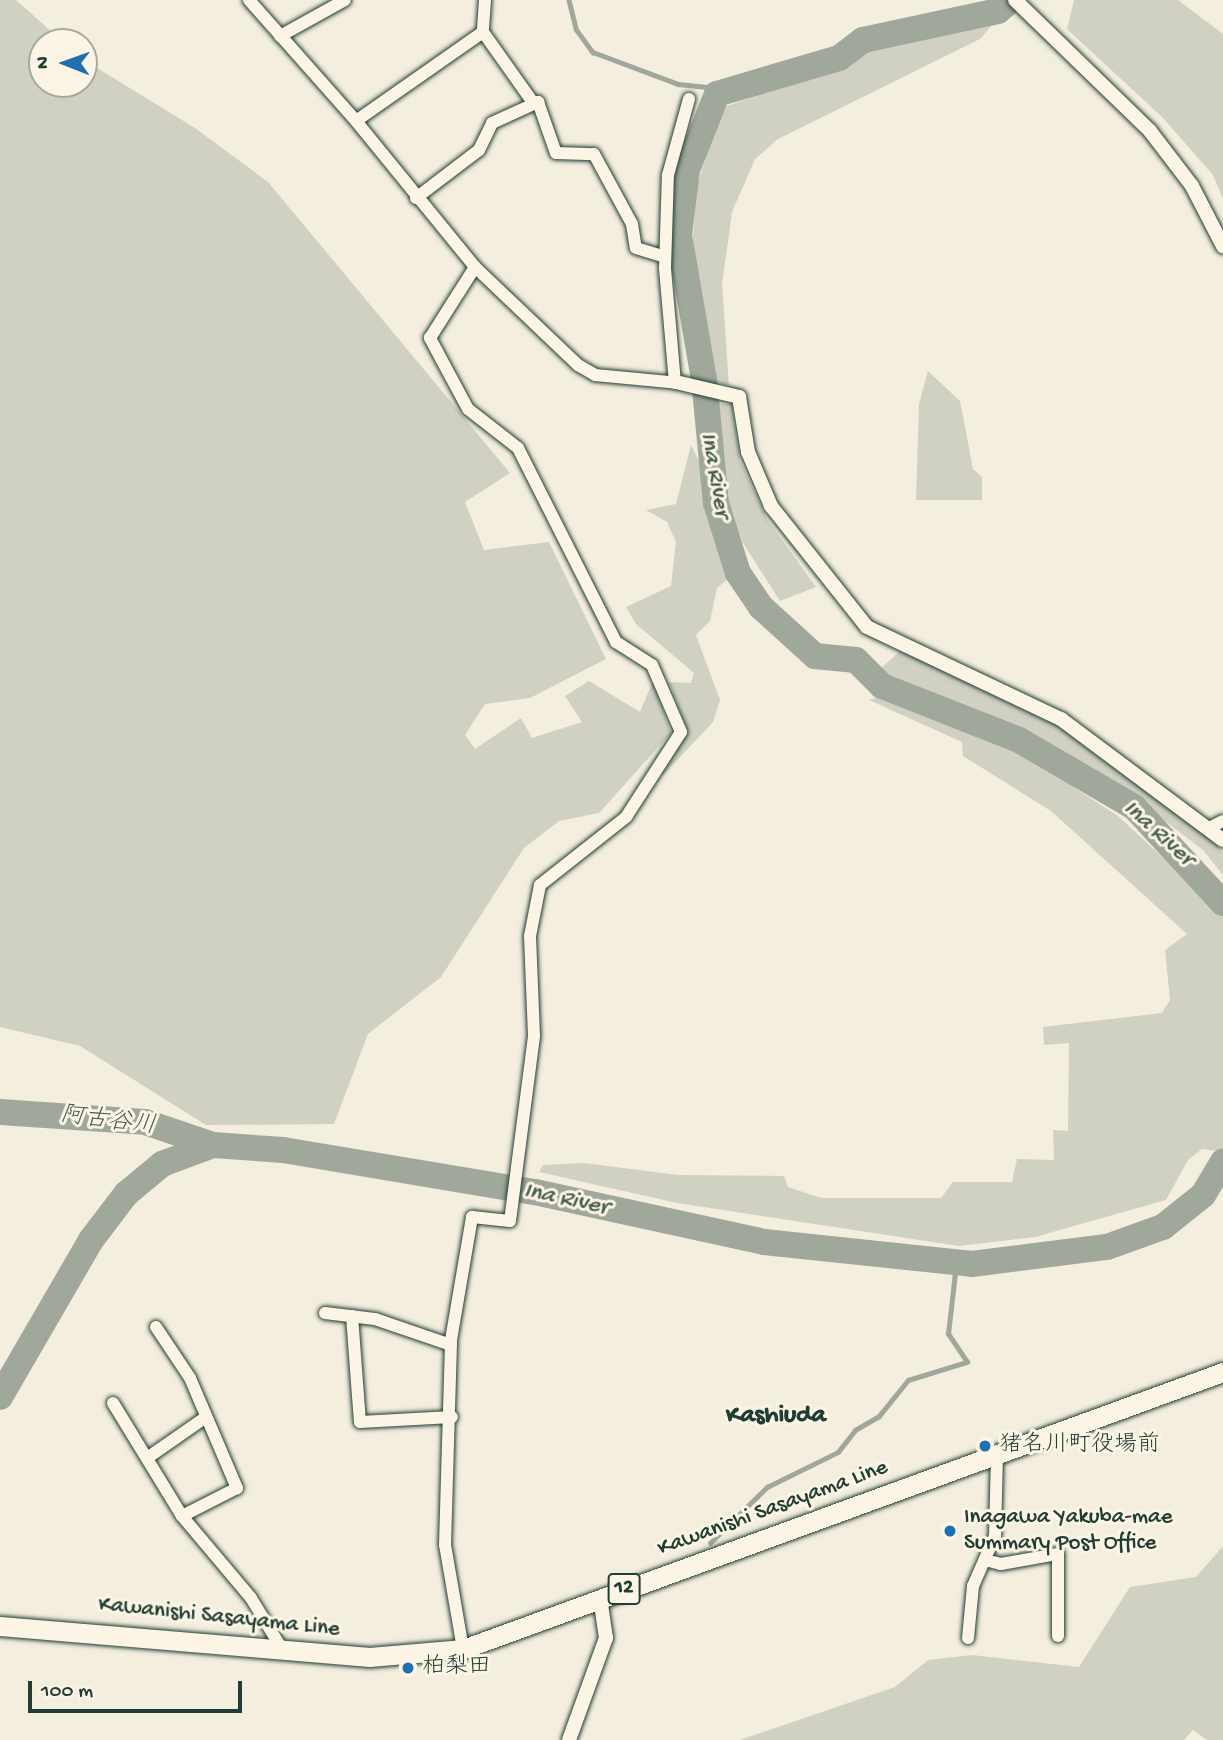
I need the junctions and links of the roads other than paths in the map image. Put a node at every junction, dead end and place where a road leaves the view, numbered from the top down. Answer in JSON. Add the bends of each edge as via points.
{"nodes":[{"id":1,"x":249,"y":0,"type":"edge"},
{"id":2,"x":345,"y":0,"type":"edge"},
{"id":3,"x":485,"y":0,"type":"edge"},
{"id":4,"x":1015,"y":0,"type":"edge"},
{"id":5,"x":483,"y":32,"type":"junction"},
{"id":6,"x":280,"y":36,"type":"junction"},
{"id":7,"x":689,"y":99,"type":"dead end"},
{"id":8,"x":534,"y":104,"type":"junction"},
{"id":9,"x":356,"y":121,"type":"junction"},
{"id":10,"x":416,"y":198,"type":"junction"},
{"id":11,"x":1223,"y":246,"type":"edge"},
{"id":12,"x":666,"y":257,"type":"junction"},
{"id":13,"x":475,"y":267,"type":"junction"},
{"id":14,"x":677,"y":383,"type":"junction"},
{"id":15,"x":1217,"y":824,"type":"edge"},
{"id":16,"x":1223,"y":840,"type":"edge"},
{"id":17,"x":325,"y":1312,"type":"dead end"},
{"id":18,"x":352,"y":1316,"type":"junction"},
{"id":19,"x":156,"y":1327,"type":"dead end"},
{"id":20,"x":451,"y":1345,"type":"junction"},
{"id":21,"x":1223,"y":1372,"type":"edge"},
{"id":22,"x":113,"y":1403,"type":"dead end"},
{"id":23,"x":452,"y":1417,"type":"junction"},
{"id":24,"x":203,"y":1419,"type":"junction"},
{"id":25,"x":996,"y":1453,"type":"junction"},
{"id":26,"x":150,"y":1456,"type":"junction"},
{"id":27,"x":183,"y":1516,"type":"junction"},
{"id":28,"x":985,"y":1560,"type":"junction"},
{"id":29,"x":600,"y":1598,"type":"junction"},
{"id":30,"x":0,"y":1626,"type":"edge"},
{"id":31,"x":1058,"y":1636,"type":"dead end"},
{"id":32,"x":968,"y":1638,"type":"dead end"},
{"id":33,"x":282,"y":1649,"type":"junction"},
{"id":34,"x":463,"y":1649,"type":"junction"},
{"id":35,"x":569,"y":1740,"type":"edge"}],
"edges":[{"from":1,"to":6,"type":"street"},
{"from":2,"to":6,"type":"street"},
{"from":3,"to":5,"type":"street"},
{"from":4,"to":11,"type":"street","via":[[1166,150]]},
{"from":5,"to":8,"type":"street"},
{"from":5,"to":9,"type":"street"},
{"from":6,"to":9,"type":"street"},
{"from":7,"to":12,"type":"street","via":[[668,175]]},
{"from":8,"to":10,"type":"street","via":[[492,123],[479,150]]},
{"from":8,"to":12,"type":"street","via":[[556,153],[594,154],[640,253]]},
{"from":9,"to":10,"type":"street"},
{"from":10,"to":13,"type":"street"},
{"from":12,"to":14,"type":"street"},
{"from":13,"to":14,"type":"street","via":[[578,365],[595,374]]},
{"from":13,"to":20,"type":"street","via":[[430,338],[468,409],[518,448],[616,642],[652,665],[681,732],[626,817],[540,885],[530,936],[534,1036],[510,1221],[472,1217]]},
{"from":14,"to":15,"type":"street","via":[[739,397],[748,452],[771,506],[867,627],[1061,719]]},
{"from":15,"to":16,"type":"street"},
{"from":17,"to":18,"type":"street"},
{"from":18,"to":20,"type":"street"},
{"from":18,"to":23,"type":"street","via":[[360,1422]]},
{"from":19,"to":24,"type":"street","via":[[190,1378]]},
{"from":20,"to":23,"type":"street"},
{"from":21,"to":25,"type":"main road","name":"Kawanishi Sasayama Line","number":"12"},
{"from":22,"to":26,"type":"street"},
{"from":23,"to":34,"type":"street","via":[[445,1545]]},
{"from":24,"to":26,"type":"street"},
{"from":24,"to":27,"type":"street","via":[[237,1488]]},
{"from":25,"to":28,"type":"street","via":[[995,1536]]},
{"from":25,"to":29,"type":"main road","name":"Kawanishi Sasayama Line","number":"12"},
{"from":26,"to":27,"type":"street"},
{"from":27,"to":33,"type":"street","via":[[251,1598]]},
{"from":28,"to":31,"type":"street","via":[[1001,1564],[1058,1554]]},
{"from":28,"to":32,"type":"street","via":[[973,1586]]},
{"from":29,"to":34,"type":"main road","name":"Kawanishi Sasayama Line","number":"12"},
{"from":29,"to":35,"type":"street","via":[[606,1638]]},
{"from":30,"to":33,"type":"main road","name":"Kawanishi Sasayama Line","number":"12"},
{"from":33,"to":34,"type":"main road","name":"Kawanishi Sasayama Line","number":"12","via":[[409,1659]]}]}
